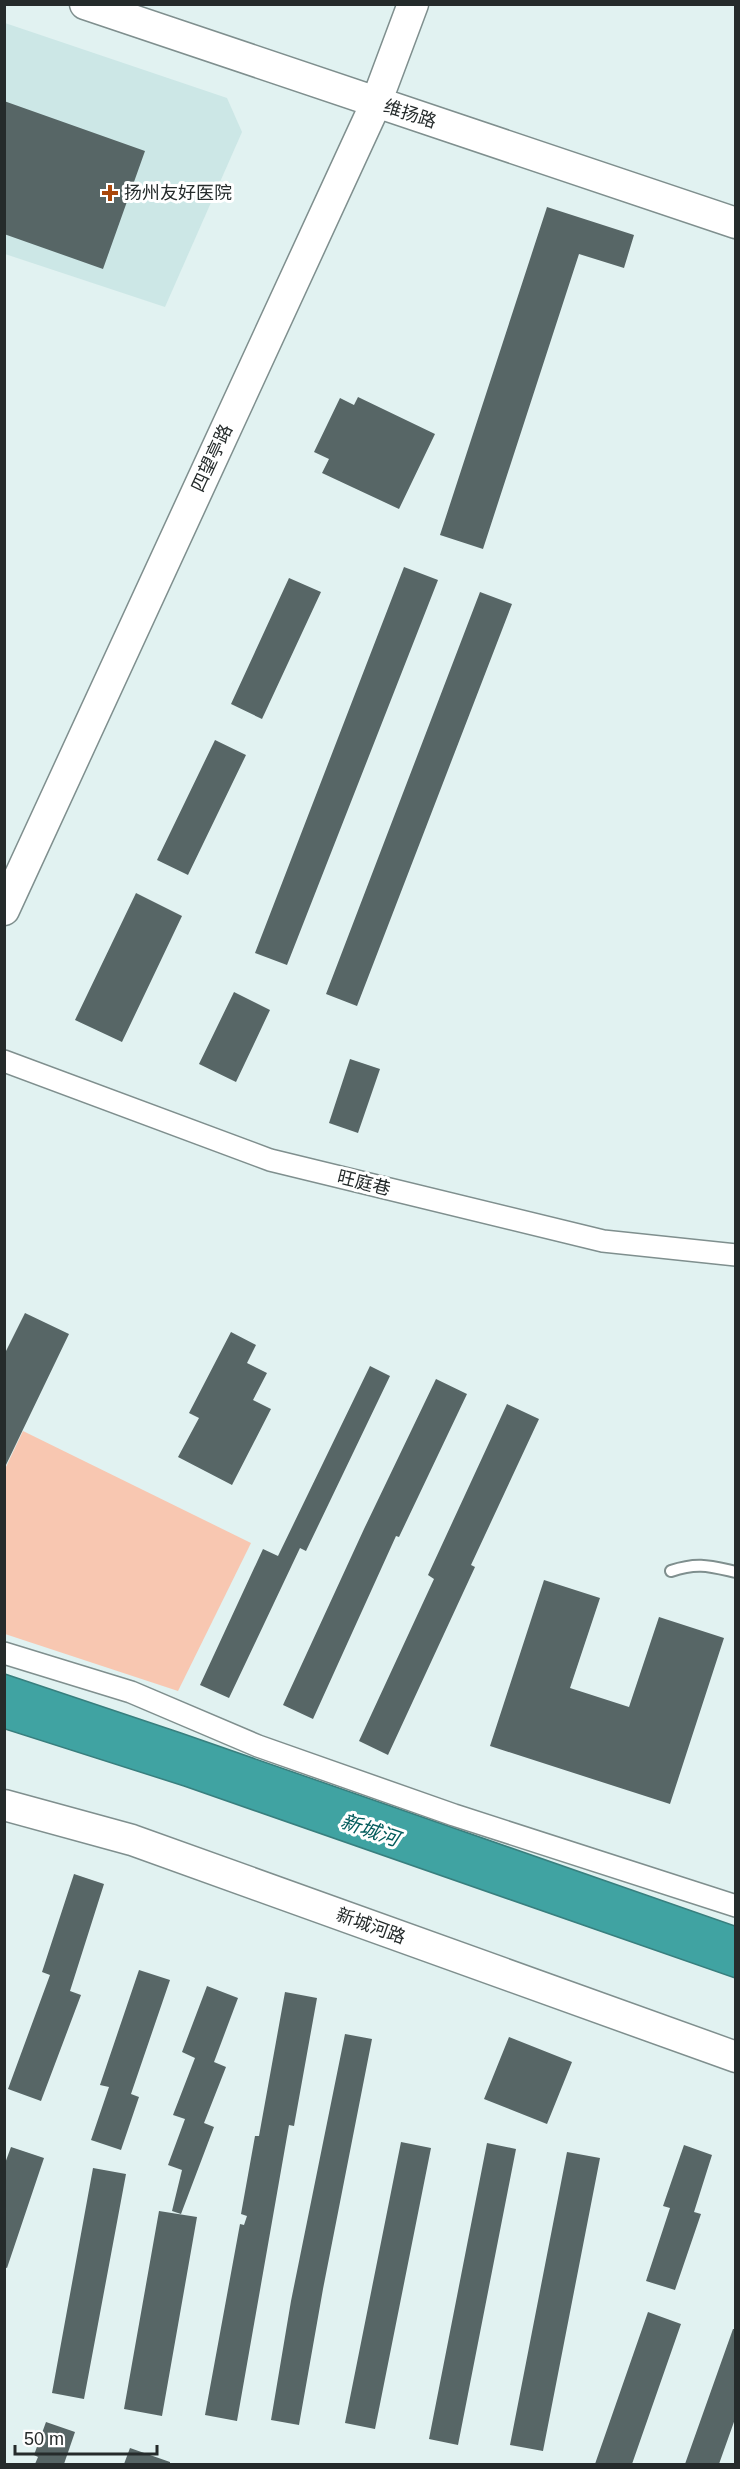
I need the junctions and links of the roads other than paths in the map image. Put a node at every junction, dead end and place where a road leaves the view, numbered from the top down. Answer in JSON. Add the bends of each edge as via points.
{"nodes":[{"id":1,"x":85,"y":4,"type":"edge"},
{"id":2,"x":140,"y":4,"type":"edge"},
{"id":3,"x":413,"y":4,"type":"edge"},
{"id":4,"x":379,"y":94,"type":"junction"},
{"id":5,"x":735,"y":202,"type":"edge"},
{"id":6,"x":735,"y":223,"type":"edge"},
{"id":7,"x":4,"y":910,"type":"edge"},
{"id":8,"x":4,"y":1061,"type":"edge"},
{"id":9,"x":735,"y":1255,"type":"edge"},
{"id":10,"x":671,"y":1571,"type":"dead end"},
{"id":11,"x":735,"y":1572,"type":"edge"},
{"id":12,"x":4,"y":1653,"type":"edge"},
{"id":13,"x":4,"y":1805,"type":"edge"},
{"id":14,"x":735,"y":1906,"type":"edge"},
{"id":15,"x":735,"y":2057,"type":"edge"}],
"edges":[{"from":1,"to":4,"type":"street","name":"维扬路"},
{"from":2,"to":4,"type":"street","name":"维扬路"},
{"from":3,"to":4,"type":"street","name":"四望亭路"},
{"from":4,"to":5,"type":"street","name":"维扬路"},
{"from":4,"to":6,"type":"street","name":"维扬路"},
{"from":4,"to":7,"type":"street","name":"四望亭路"},
{"from":8,"to":9,"type":"street","name":"旺庭巷","via":[[270,1160],[603,1241]]},
{"from":10,"to":11,"type":"lane","via":[[690,1564]]},
{"from":12,"to":14,"type":"street","via":[[130,1692],[258,1746],[454,1815]]},
{"from":13,"to":15,"type":"street","name":"新城河路","via":[[132,1840]]}]}
